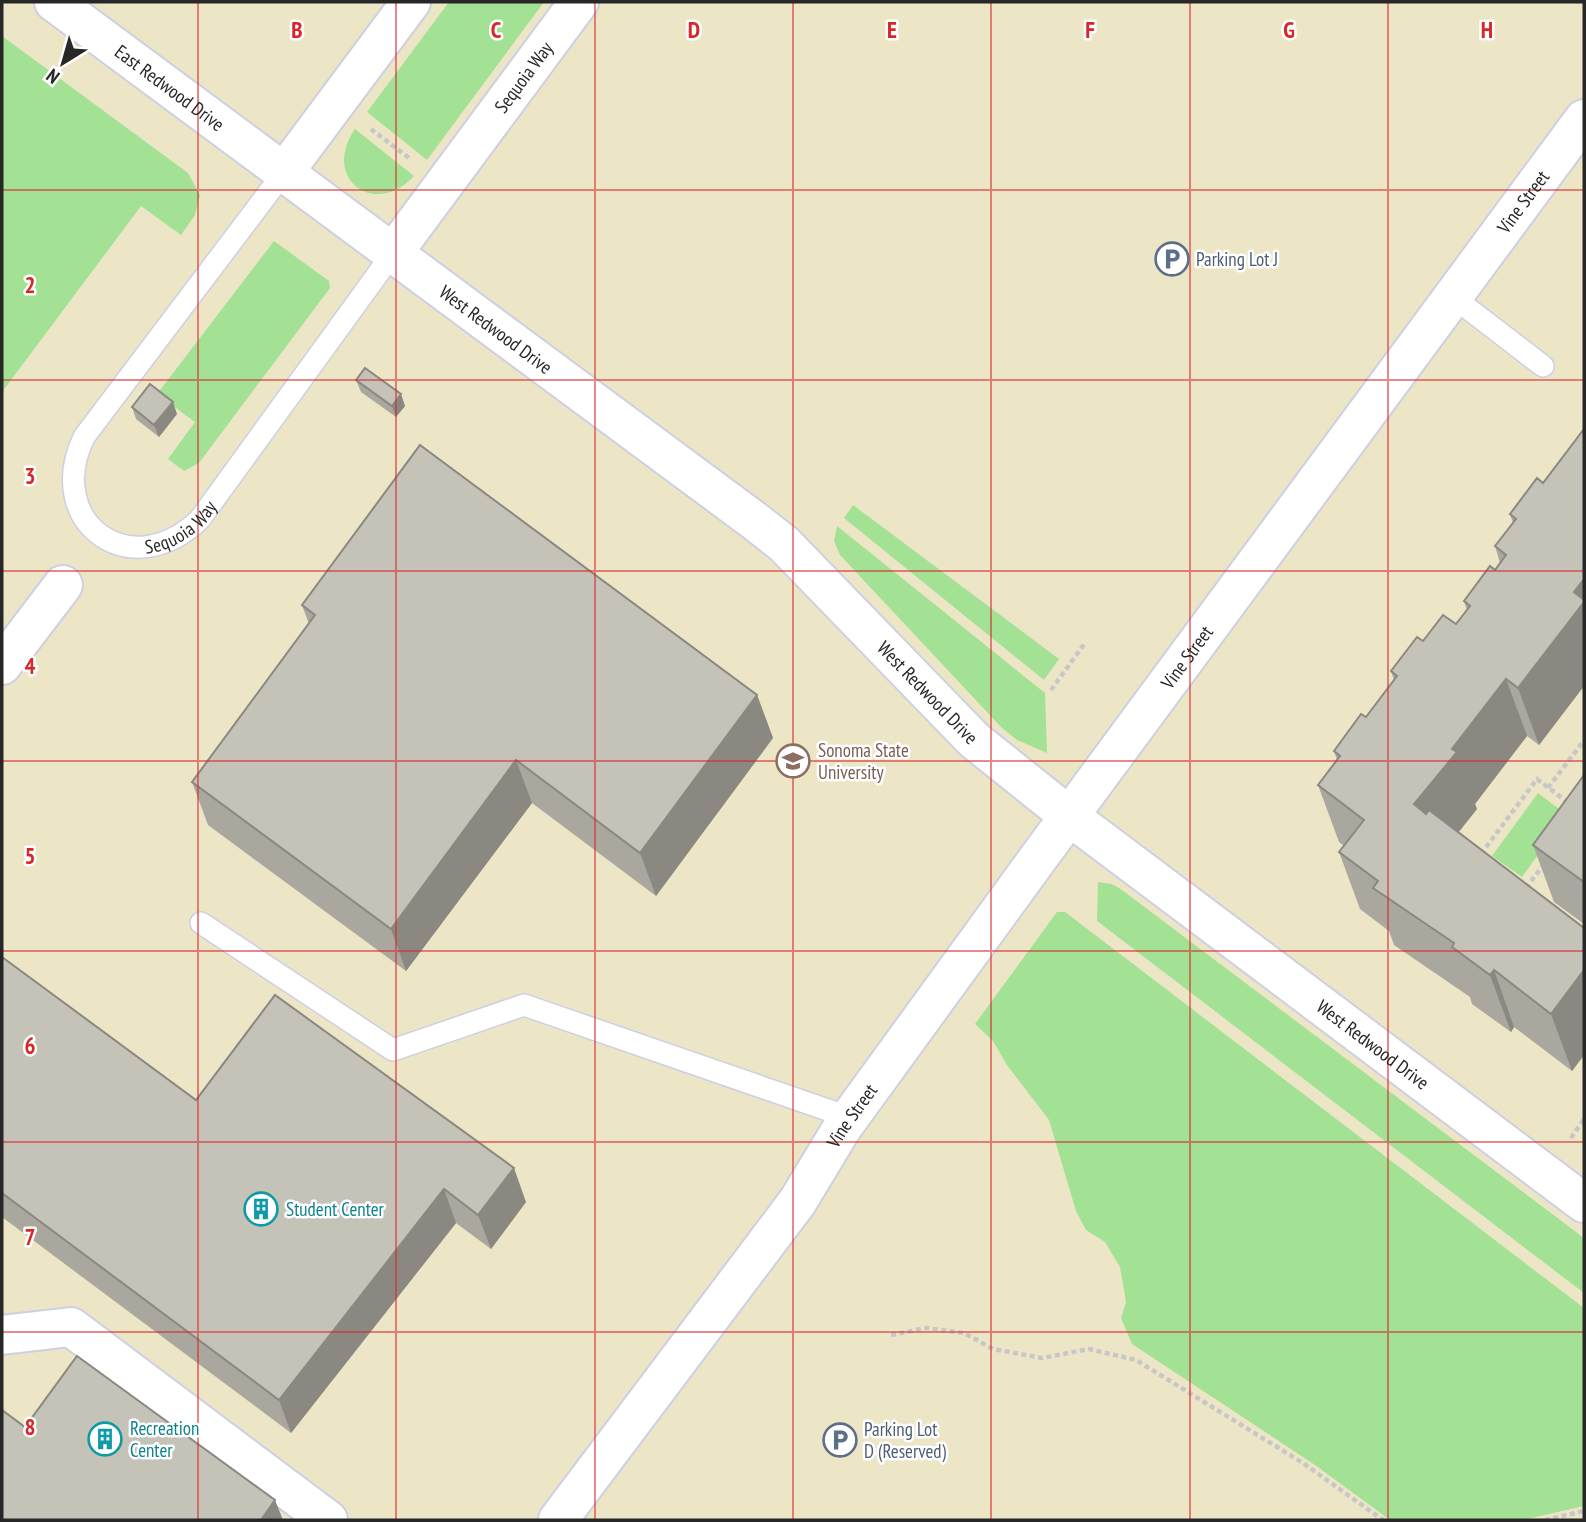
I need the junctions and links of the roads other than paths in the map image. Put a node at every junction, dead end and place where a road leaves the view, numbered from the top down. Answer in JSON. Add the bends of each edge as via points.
{"nodes":[{"id":1,"x":54,"y":2,"type":"edge"},
{"id":2,"x":411,"y":2,"type":"edge"},
{"id":3,"x":579,"y":2,"type":"edge"},
{"id":4,"x":1584,"y":119,"type":"edge"},
{"id":5,"x":285,"y":171,"type":"junction"},
{"id":6,"x":393,"y":253,"type":"junction"},
{"id":7,"x":1453,"y":297,"type":"junction"},
{"id":8,"x":1543,"y":366,"type":"dead end"},
{"id":9,"x":63,"y":585,"type":"dead end"},
{"id":10,"x":2,"y":665,"type":"edge"},
{"id":11,"x":1069,"y":816,"type":"junction"},
{"id":12,"x":201,"y":923,"type":"dead end"},
{"id":13,"x":851,"y":1118,"type":"junction"},
{"id":14,"x":1584,"y":1203,"type":"edge"},
{"id":15,"x":2,"y":1335,"type":"edge"},
{"id":16,"x":328,"y":1520,"type":"edge"},
{"id":17,"x":558,"y":1520,"type":"edge"}],
"edges":[{"from":1,"to":5,"type":"street","name":"East Redwood Drive"},
{"from":2,"to":5,"type":"street","name":"Sequoia Way"},
{"from":3,"to":6,"type":"street","name":"Sequoia Way"},
{"from":4,"to":7,"type":"street","name":"Vine Street"},
{"from":5,"to":6,"type":"street","name":"West Redwood Drive"},
{"from":5,"to":6,"type":"lane","name":"Sequoia Way","via":[[84,437],[73,459],[71,483],[78,507],[92,527],[112,542],[135,548],[160,546],[182,536],[200,519]]},
{"from":6,"to":11,"type":"street","name":"West Redwood Drive","via":[[784,544],[974,740]]},
{"from":7,"to":8,"type":"lane"},
{"from":7,"to":11,"type":"street","name":"Vine Street"},
{"from":9,"to":10,"type":"street"},
{"from":11,"to":13,"type":"street","name":"Vine Street"},
{"from":11,"to":14,"type":"street","name":"West Redwood Drive"},
{"from":12,"to":13,"type":"lane","via":[[393,1050],[524,1004]]},
{"from":13,"to":17,"type":"street","name":"Vine Street","via":[[798,1202]]},
{"from":15,"to":16,"type":"street","via":[[71,1327]]}]}
